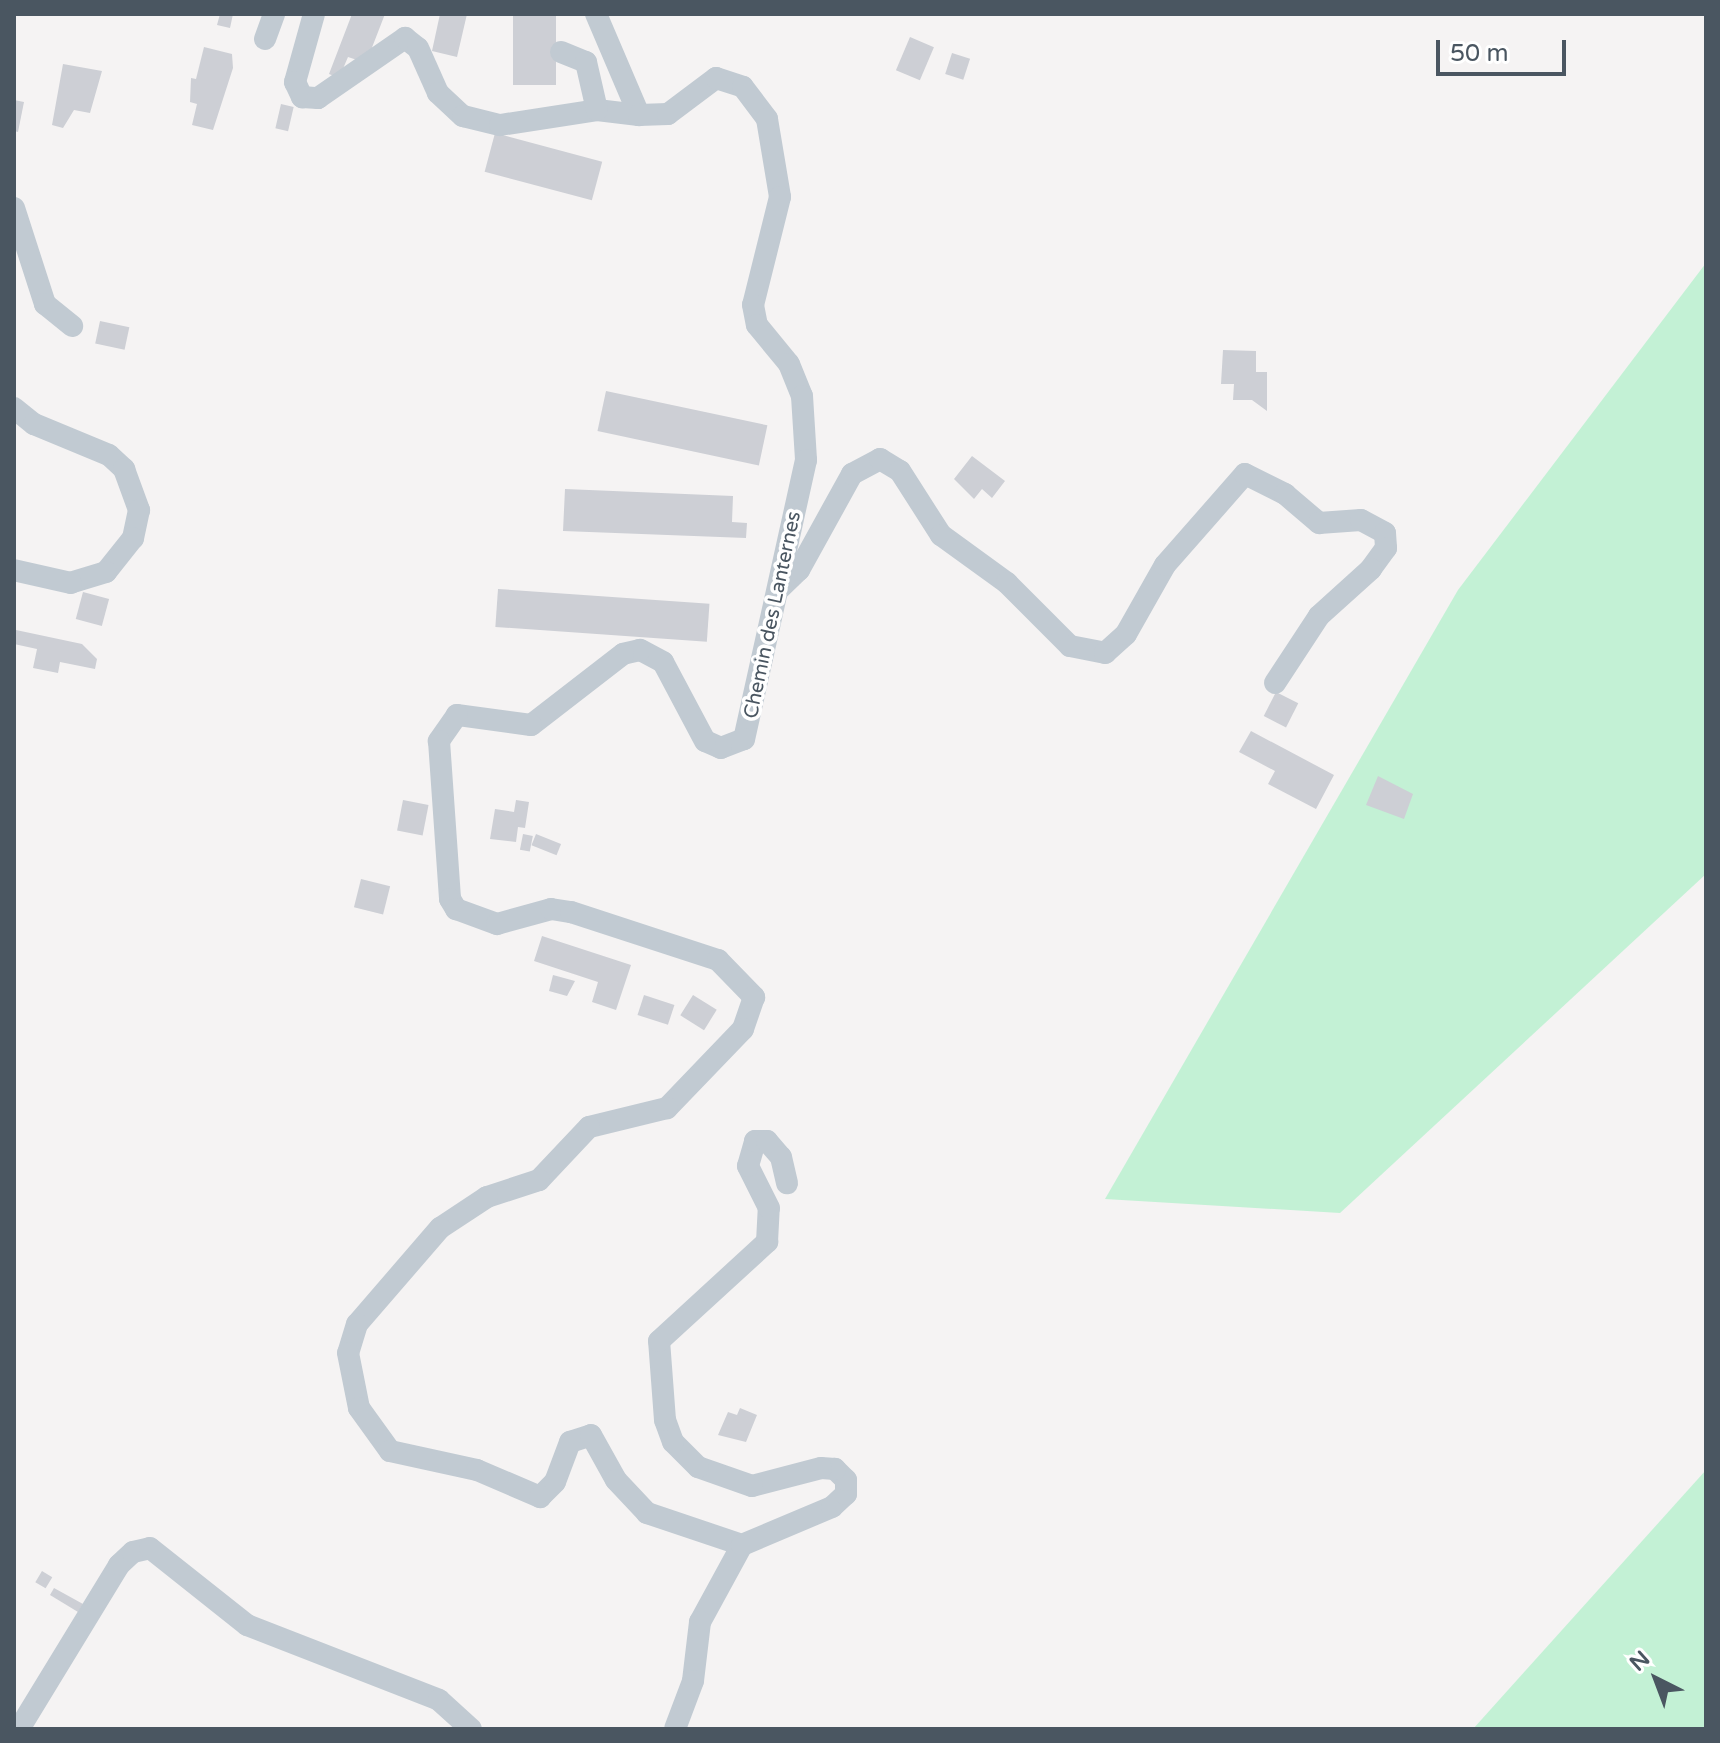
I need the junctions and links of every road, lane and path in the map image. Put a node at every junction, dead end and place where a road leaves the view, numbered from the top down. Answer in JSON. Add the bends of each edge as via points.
{"nodes":[{"id":1,"x":274,"y":14,"type":"edge"},
{"id":2,"x":314,"y":14,"type":"edge"},
{"id":3,"x":596,"y":14,"type":"edge"},
{"id":4,"x":265,"y":39,"type":"dead end"},
{"id":5,"x":561,"y":52,"type":"dead end"},
{"id":6,"x":597,"y":110,"type":"junction"},
{"id":7,"x":639,"y":115,"type":"junction"},
{"id":8,"x":14,"y":208,"type":"edge"},
{"id":9,"x":72,"y":326,"type":"dead end"},
{"id":10,"x":14,"y":408,"type":"edge"},
{"id":11,"x":14,"y":570,"type":"edge"},
{"id":12,"x":779,"y":589,"type":"junction"},
{"id":13,"x":1275,"y":683,"type":"dead end"},
{"id":14,"x":787,"y":1183,"type":"dead end"},
{"id":15,"x":742,"y":1545,"type":"junction"},
{"id":16,"x":19,"y":1729,"type":"edge"},
{"id":17,"x":471,"y":1729,"type":"edge"},
{"id":18,"x":675,"y":1729,"type":"edge"}],
"edges":[{"from":1,"to":4,"type":"street"},
{"from":2,"to":6,"type":"street","name":"Chemin des Lanternes","via":[[295,82],[302,97],[318,98],[405,38],[418,48],[438,93],[463,116],[500,125]]},
{"from":3,"to":7,"type":"street"},
{"from":5,"to":6,"type":"street","via":[[586,62]]},
{"from":6,"to":7,"type":"street","name":"Chemin des Lanternes"},
{"from":7,"to":12,"type":"street","name":"Chemin des Lanternes","via":[[668,114],[704,83],[728,79],[754,99],[774,140],[780,197],[753,305],[757,325],[797,380],[806,422],[806,460]]},
{"from":8,"to":9,"type":"street","via":[[45,304]]},
{"from":10,"to":11,"type":"street","via":[[34,424],[109,455],[124,469],[139,510],[133,538],[106,572],[71,583]]},
{"from":12,"to":13,"type":"street","via":[[799,570],[852,474],[860,464],[880,459],[900,471],[941,535],[1007,583],[1070,646],[1105,653],[1126,634],[1165,565],[1245,474],[1285,494],[1319,523],[1361,520],[1385,533],[1386,548],[1371,569],[1319,616]]},
{"from":12,"to":15,"type":"street","name":"Chemin des Lanternes","via":[[748,731],[737,744],[721,748],[705,741],[663,662],[640,650],[623,654],[531,725],[465,714],[445,726],[439,741],[450,899],[456,909],[479,922],[497,924],[557,910],[718,960],[749,986],[754,997],[750,1015],[727,1049],[667,1108],[589,1127],[539,1180],[462,1211],[418,1249],[349,1339],[350,1380],[359,1408],[390,1451],[477,1470],[540,1497],[555,1482],[570,1442],[591,1435],[623,1490],[647,1513]]},
{"from":14,"to":15,"type":"street","via":[[781,1157],[767,1141],[755,1141],[748,1166],[771,1220],[767,1242],[659,1341],[665,1420],[685,1457],[739,1485],[821,1468],[835,1469],[847,1484],[832,1507]]},
{"from":15,"to":18,"type":"street","via":[[700,1622],[693,1681]]},
{"from":16,"to":17,"type":"street","via":[[119,1565],[142,1549],[159,1552],[247,1625],[439,1700]]}]}
